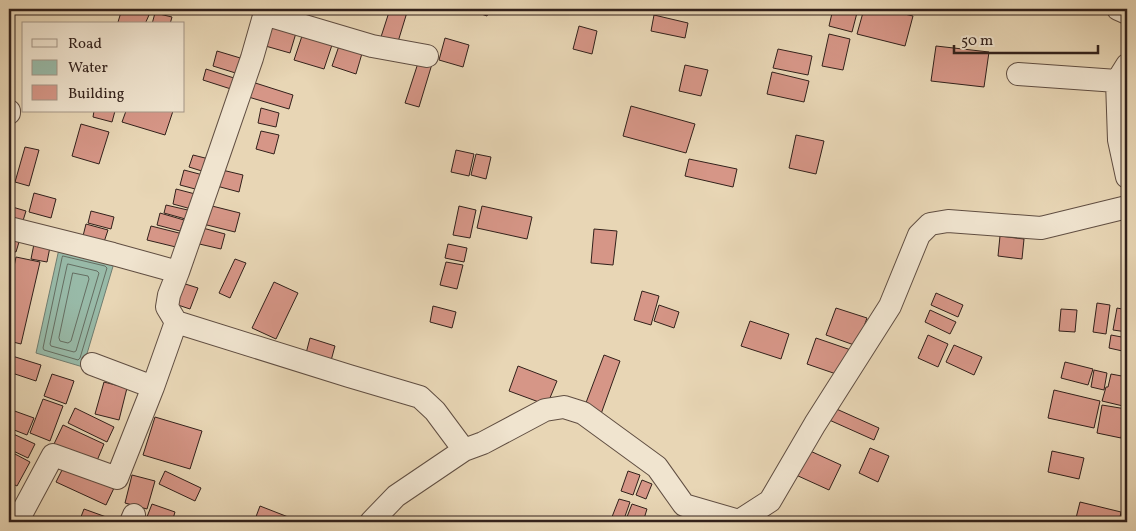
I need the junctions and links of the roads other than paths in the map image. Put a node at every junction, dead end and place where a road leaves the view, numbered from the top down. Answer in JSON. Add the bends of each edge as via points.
{"nodes":[{"id":1,"x":1118,"y":9,"type":"edge"},
{"id":2,"x":265,"y":12,"type":"edge"},
{"id":3,"x":1127,"y":13,"type":"edge"},
{"id":4,"x":427,"y":56,"type":"dead end"},
{"id":5,"x":1122,"y":73,"type":"edge"},
{"id":6,"x":1018,"y":74,"type":"dead end"},
{"id":7,"x":1127,"y":177,"type":"edge"},
{"id":8,"x":1127,"y":207,"type":"edge"},
{"id":9,"x":9,"y":228,"type":"edge"},
{"id":10,"x":178,"y":272,"type":"junction"},
{"id":11,"x":176,"y":322,"type":"junction"},
{"id":12,"x":92,"y":364,"type":"dead end"},
{"id":13,"x":153,"y":386,"type":"junction"},
{"id":14,"x":464,"y":450,"type":"junction"},
{"id":15,"x":17,"y":522,"type":"edge"},
{"id":16,"x":371,"y":522,"type":"edge"}],
"edges":[{"from":1,"to":3,"type":"street"},
{"from":2,"to":4,"type":"street","via":[[372,46]]},
{"from":2,"to":10,"type":"street"},
{"from":5,"to":6,"type":"street"},
{"from":5,"to":7,"type":"street","via":[[1119,140]]},
{"from":8,"to":14,"type":"street","via":[[1041,228],[948,221],[930,224],[919,235],[890,306],[770,501],[739,521],[684,505],[657,467],[583,412],[564,408],[545,410],[484,443]]},
{"from":9,"to":10,"type":"street"},
{"from":10,"to":11,"type":"street","via":[[167,307]]},
{"from":11,"to":13,"type":"street"},
{"from":11,"to":14,"type":"street","via":[[420,397],[435,411]]},
{"from":12,"to":13,"type":"street"},
{"from":13,"to":15,"type":"street","via":[[116,478],[53,455]]},
{"from":14,"to":16,"type":"street","via":[[396,496]]}]}
